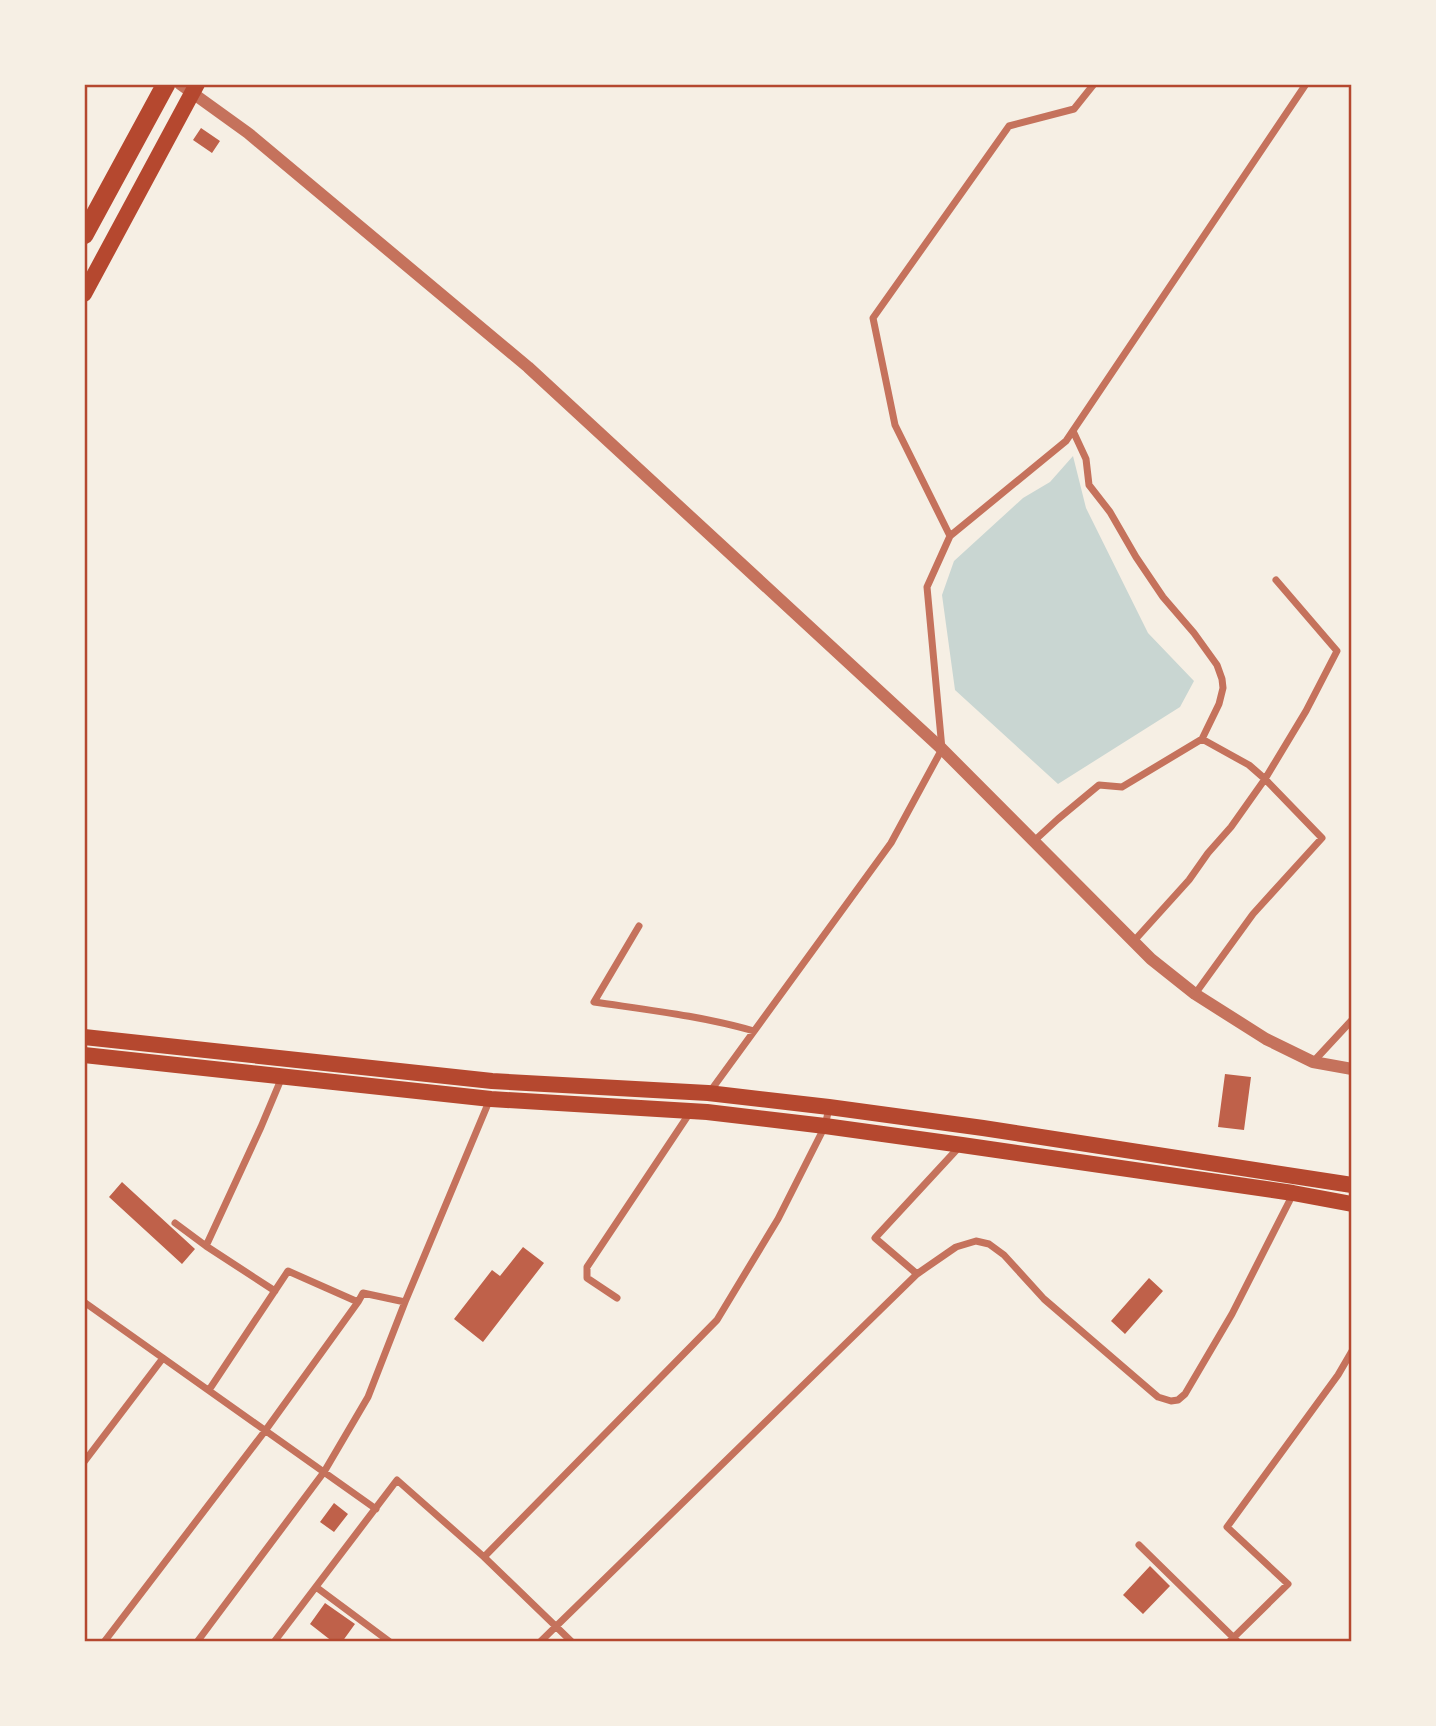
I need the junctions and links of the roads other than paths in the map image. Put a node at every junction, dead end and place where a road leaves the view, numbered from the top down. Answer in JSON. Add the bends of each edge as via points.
{"nodes":[{"id":1,"x":166,"y":84,"type":"edge"},
{"id":2,"x":1094,"y":84,"type":"edge"},
{"id":3,"x":1306,"y":84,"type":"edge"},
{"id":4,"x":190,"y":87,"type":"edge"},
{"id":5,"x":84,"y":235,"type":"edge"},
{"id":6,"x":84,"y":294,"type":"edge"},
{"id":7,"x":1073,"y":431,"type":"junction"},
{"id":8,"x":950,"y":536,"type":"junction"},
{"id":9,"x":1276,"y":580,"type":"dead end"},
{"id":10,"x":1202,"y":739,"type":"junction"},
{"id":11,"x":942,"y":748,"type":"junction"},
{"id":12,"x":1265,"y":779,"type":"junction"},
{"id":13,"x":1034,"y":841,"type":"junction"},
{"id":14,"x":639,"y":926,"type":"dead end"},
{"id":15,"x":1133,"y":942,"type":"junction"},
{"id":16,"x":1195,"y":994,"type":"junction"},
{"id":17,"x":1352,"y":1020,"type":"edge"},
{"id":18,"x":754,"y":1031,"type":"junction"},
{"id":19,"x":84,"y":1037,"type":"edge"},
{"id":20,"x":84,"y":1055,"type":"edge"},
{"id":21,"x":1313,"y":1062,"type":"junction"},
{"id":22,"x":1352,"y":1069,"type":"edge"},
{"id":23,"x":282,"y":1076,"type":"junction"},
{"id":24,"x":708,"y":1093,"type":"junction"},
{"id":25,"x":491,"y":1098,"type":"junction"},
{"id":26,"x":829,"y":1107,"type":"junction"},
{"id":27,"x":692,"y":1111,"type":"junction"},
{"id":28,"x":825,"y":1126,"type":"junction"},
{"id":29,"x":962,"y":1145,"type":"junction"},
{"id":30,"x":1352,"y":1185,"type":"edge"},
{"id":31,"x":1293,"y":1194,"type":"junction"},
{"id":32,"x":1352,"y":1204,"type":"edge"},
{"id":33,"x":175,"y":1223,"type":"dead end"},
{"id":34,"x":206,"y":1247,"type":"junction"},
{"id":35,"x":917,"y":1274,"type":"junction"},
{"id":36,"x":275,"y":1291,"type":"junction"},
{"id":37,"x":617,"y":1298,"type":"dead end"},
{"id":38,"x":84,"y":1302,"type":"edge"},
{"id":39,"x":358,"y":1302,"type":"junction"},
{"id":40,"x":405,"y":1302,"type":"junction"},
{"id":41,"x":1352,"y":1351,"type":"edge"},
{"id":42,"x":163,"y":1358,"type":"junction"},
{"id":43,"x":209,"y":1390,"type":"junction"},
{"id":44,"x":265,"y":1431,"type":"junction"},
{"id":45,"x":84,"y":1462,"type":"edge"},
{"id":46,"x":324,"y":1472,"type":"junction"},
{"id":47,"x":376,"y":1509,"type":"junction"},
{"id":48,"x":1139,"y":1545,"type":"dead end"},
{"id":49,"x":484,"y":1557,"type":"junction"},
{"id":50,"x":316,"y":1587,"type":"junction"},
{"id":51,"x":556,"y":1626,"type":"junction"},
{"id":52,"x":1234,"y":1641,"type":"edge"},
{"id":53,"x":104,"y":1642,"type":"edge"},
{"id":54,"x":197,"y":1642,"type":"edge"},
{"id":55,"x":274,"y":1642,"type":"edge"},
{"id":56,"x":390,"y":1642,"type":"edge"},
{"id":57,"x":540,"y":1642,"type":"edge"},
{"id":58,"x":572,"y":1642,"type":"edge"}],
"edges":[{"from":1,"to":5,"type":"highway"},
{"from":2,"to":8,"type":"street","via":[[1074,109],[1009,126],[873,318],[894,425]]},
{"from":3,"to":7,"type":"street"},
{"from":4,"to":6,"type":"main road"},
{"from":4,"to":11,"type":"street","via":[[528,367]]},
{"from":7,"to":8,"type":"street"},
{"from":7,"to":10,"type":"street","via":[[1086,459],[1089,485],[1163,597],[1220,672],[1222,696]]},
{"from":8,"to":11,"type":"street","via":[[927,587]]},
{"from":9,"to":12,"type":"street","via":[[1337,651]]},
{"from":10,"to":12,"type":"street"},
{"from":10,"to":13,"type":"street","via":[[1122,787],[1099,785]]},
{"from":11,"to":13,"type":"street"},
{"from":11,"to":18,"type":"street","via":[[891,843]]},
{"from":12,"to":15,"type":"street","via":[[1189,880]]},
{"from":12,"to":16,"type":"street","via":[[1322,838],[1253,914]]},
{"from":13,"to":15,"type":"street"},
{"from":14,"to":18,"type":"street","via":[[594,1002],[690,1015]]},
{"from":15,"to":16,"type":"street"},
{"from":16,"to":21,"type":"street","via":[[1266,1039]]},
{"from":17,"to":21,"type":"street"},
{"from":18,"to":24,"type":"street"},
{"from":19,"to":24,"type":"main road","via":[[492,1080]]},
{"from":20,"to":23,"type":"main road"},
{"from":21,"to":22,"type":"street"},
{"from":23,"to":25,"type":"main road"},
{"from":23,"to":34,"type":"street"},
{"from":24,"to":26,"type":"main road"},
{"from":25,"to":27,"type":"main road"},
{"from":25,"to":40,"type":"street"},
{"from":26,"to":28,"type":"street"},
{"from":26,"to":30,"type":"main road"},
{"from":27,"to":28,"type":"main road"},
{"from":27,"to":37,"type":"street","via":[[587,1267],[587,1278]]},
{"from":28,"to":29,"type":"main road"},
{"from":28,"to":49,"type":"street","via":[[778,1219],[717,1320]]},
{"from":29,"to":31,"type":"main road"},
{"from":29,"to":35,"type":"street","via":[[875,1238]]},
{"from":31,"to":32,"type":"main road"},
{"from":31,"to":35,"type":"street","via":[[1232,1314],[1178,1400],[1158,1397],[1044,1299],[989,1244],[976,1241],[956,1247]]},
{"from":33,"to":34,"type":"street"},
{"from":34,"to":36,"type":"street"},
{"from":35,"to":51,"type":"street"},
{"from":36,"to":39,"type":"street","via":[[288,1271]]},
{"from":36,"to":43,"type":"street"},
{"from":38,"to":42,"type":"street"},
{"from":39,"to":40,"type":"street","via":[[363,1293]]},
{"from":39,"to":44,"type":"street"},
{"from":40,"to":46,"type":"street","via":[[368,1398]]},
{"from":41,"to":52,"type":"street","via":[[1227,1527],[1288,1584]]},
{"from":42,"to":43,"type":"street"},
{"from":42,"to":45,"type":"street"},
{"from":43,"to":44,"type":"street"},
{"from":44,"to":46,"type":"street"},
{"from":44,"to":53,"type":"street"},
{"from":46,"to":47,"type":"street"},
{"from":46,"to":54,"type":"street"},
{"from":47,"to":49,"type":"street","via":[[397,1480]]},
{"from":47,"to":50,"type":"street"},
{"from":48,"to":52,"type":"street"},
{"from":49,"to":51,"type":"street"},
{"from":50,"to":55,"type":"street"},
{"from":50,"to":56,"type":"street"},
{"from":51,"to":57,"type":"street"},
{"from":51,"to":58,"type":"street"}]}
